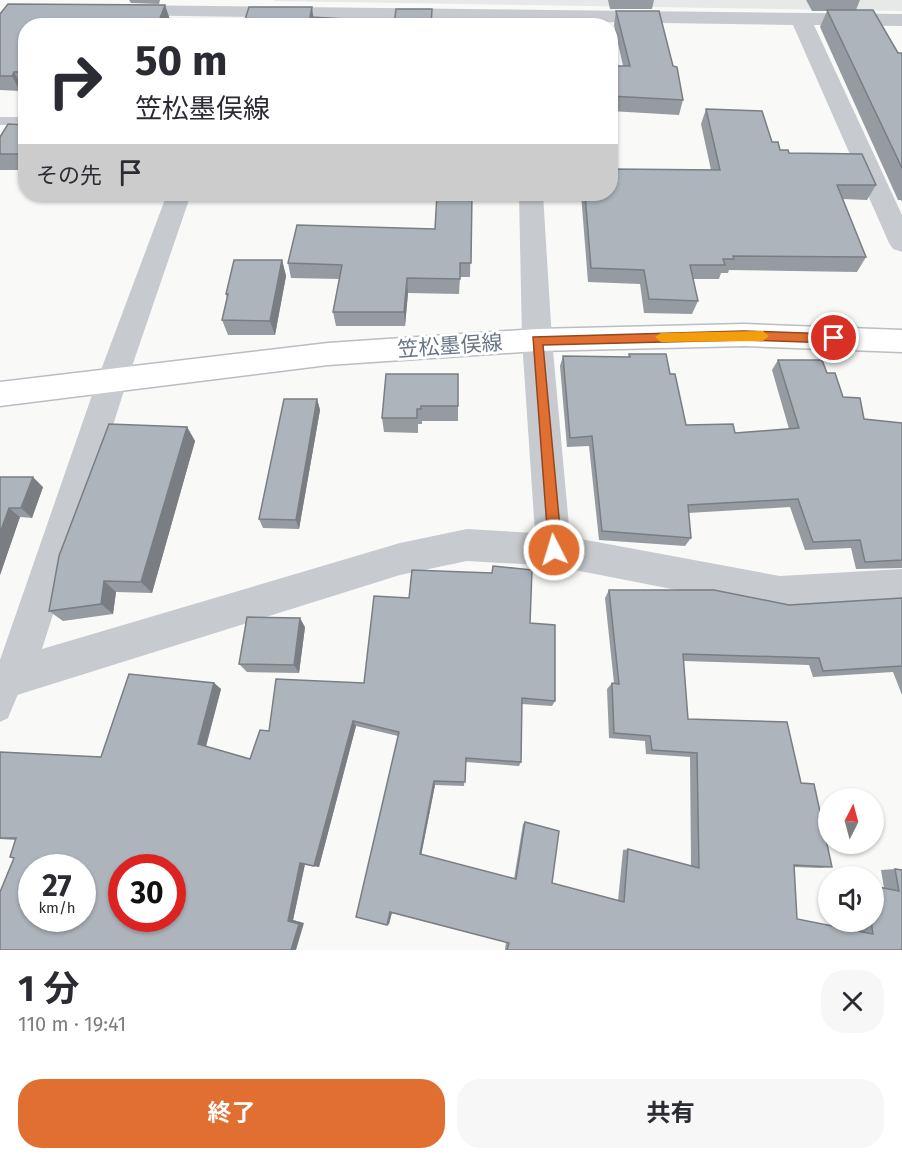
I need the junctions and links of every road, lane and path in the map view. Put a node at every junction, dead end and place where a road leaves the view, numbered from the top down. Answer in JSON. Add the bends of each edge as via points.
{"nodes":[{"id":1,"x":105,"y":10,"type":"edge"},
{"id":2,"x":244,"y":12,"type":"edge"},
{"id":3,"x":800,"y":17,"type":"junction"},
{"id":4,"x":453,"y":18,"type":"edge"},
{"id":5,"x":618,"y":19,"type":"edge"},
{"id":6,"x":902,"y":20,"type":"edge"},
{"id":7,"x":0,"y":121,"type":"edge"},
{"id":8,"x":18,"y":121,"type":"edge"},
{"id":9,"x":176,"y":201,"type":"edge"},
{"id":10,"x":531,"y":201,"type":"edge"},
{"id":11,"x":902,"y":243,"type":"edge"},
{"id":12,"x":537,"y":340,"type":"junction"},
{"id":13,"x":902,"y":341,"type":"edge"},
{"id":14,"x":113,"y":378,"type":"junction"},
{"id":15,"x":0,"y":394,"type":"edge"},
{"id":16,"x":554,"y":550,"type":"junction"},
{"id":17,"x":902,"y":585,"type":"edge"},
{"id":18,"x":5,"y":689,"type":"edge"}],
"edges":[{"from":1,"to":2,"type":"street"},
{"from":2,"to":4,"type":"street"},
{"from":3,"to":5,"type":"street"},
{"from":3,"to":6,"type":"street"},
{"from":3,"to":11,"type":"street"},
{"from":7,"to":8,"type":"lane"},
{"from":9,"to":14,"type":"street"},
{"from":10,"to":12,"type":"street"},
{"from":12,"to":13,"type":"main road","name":"笠松墨俣線","via":[[744,335]]},
{"from":12,"to":14,"type":"main road","name":"笠松墨俣線","via":[[328,354]]},
{"from":12,"to":16,"type":"street"},
{"from":14,"to":15,"type":"main road","name":"笠松墨俣線"},
{"from":14,"to":18,"type":"street"},
{"from":16,"to":17,"type":"street","via":[[780,593]]},
{"from":16,"to":18,"type":"street","via":[[467,545],[400,559]]}]}
